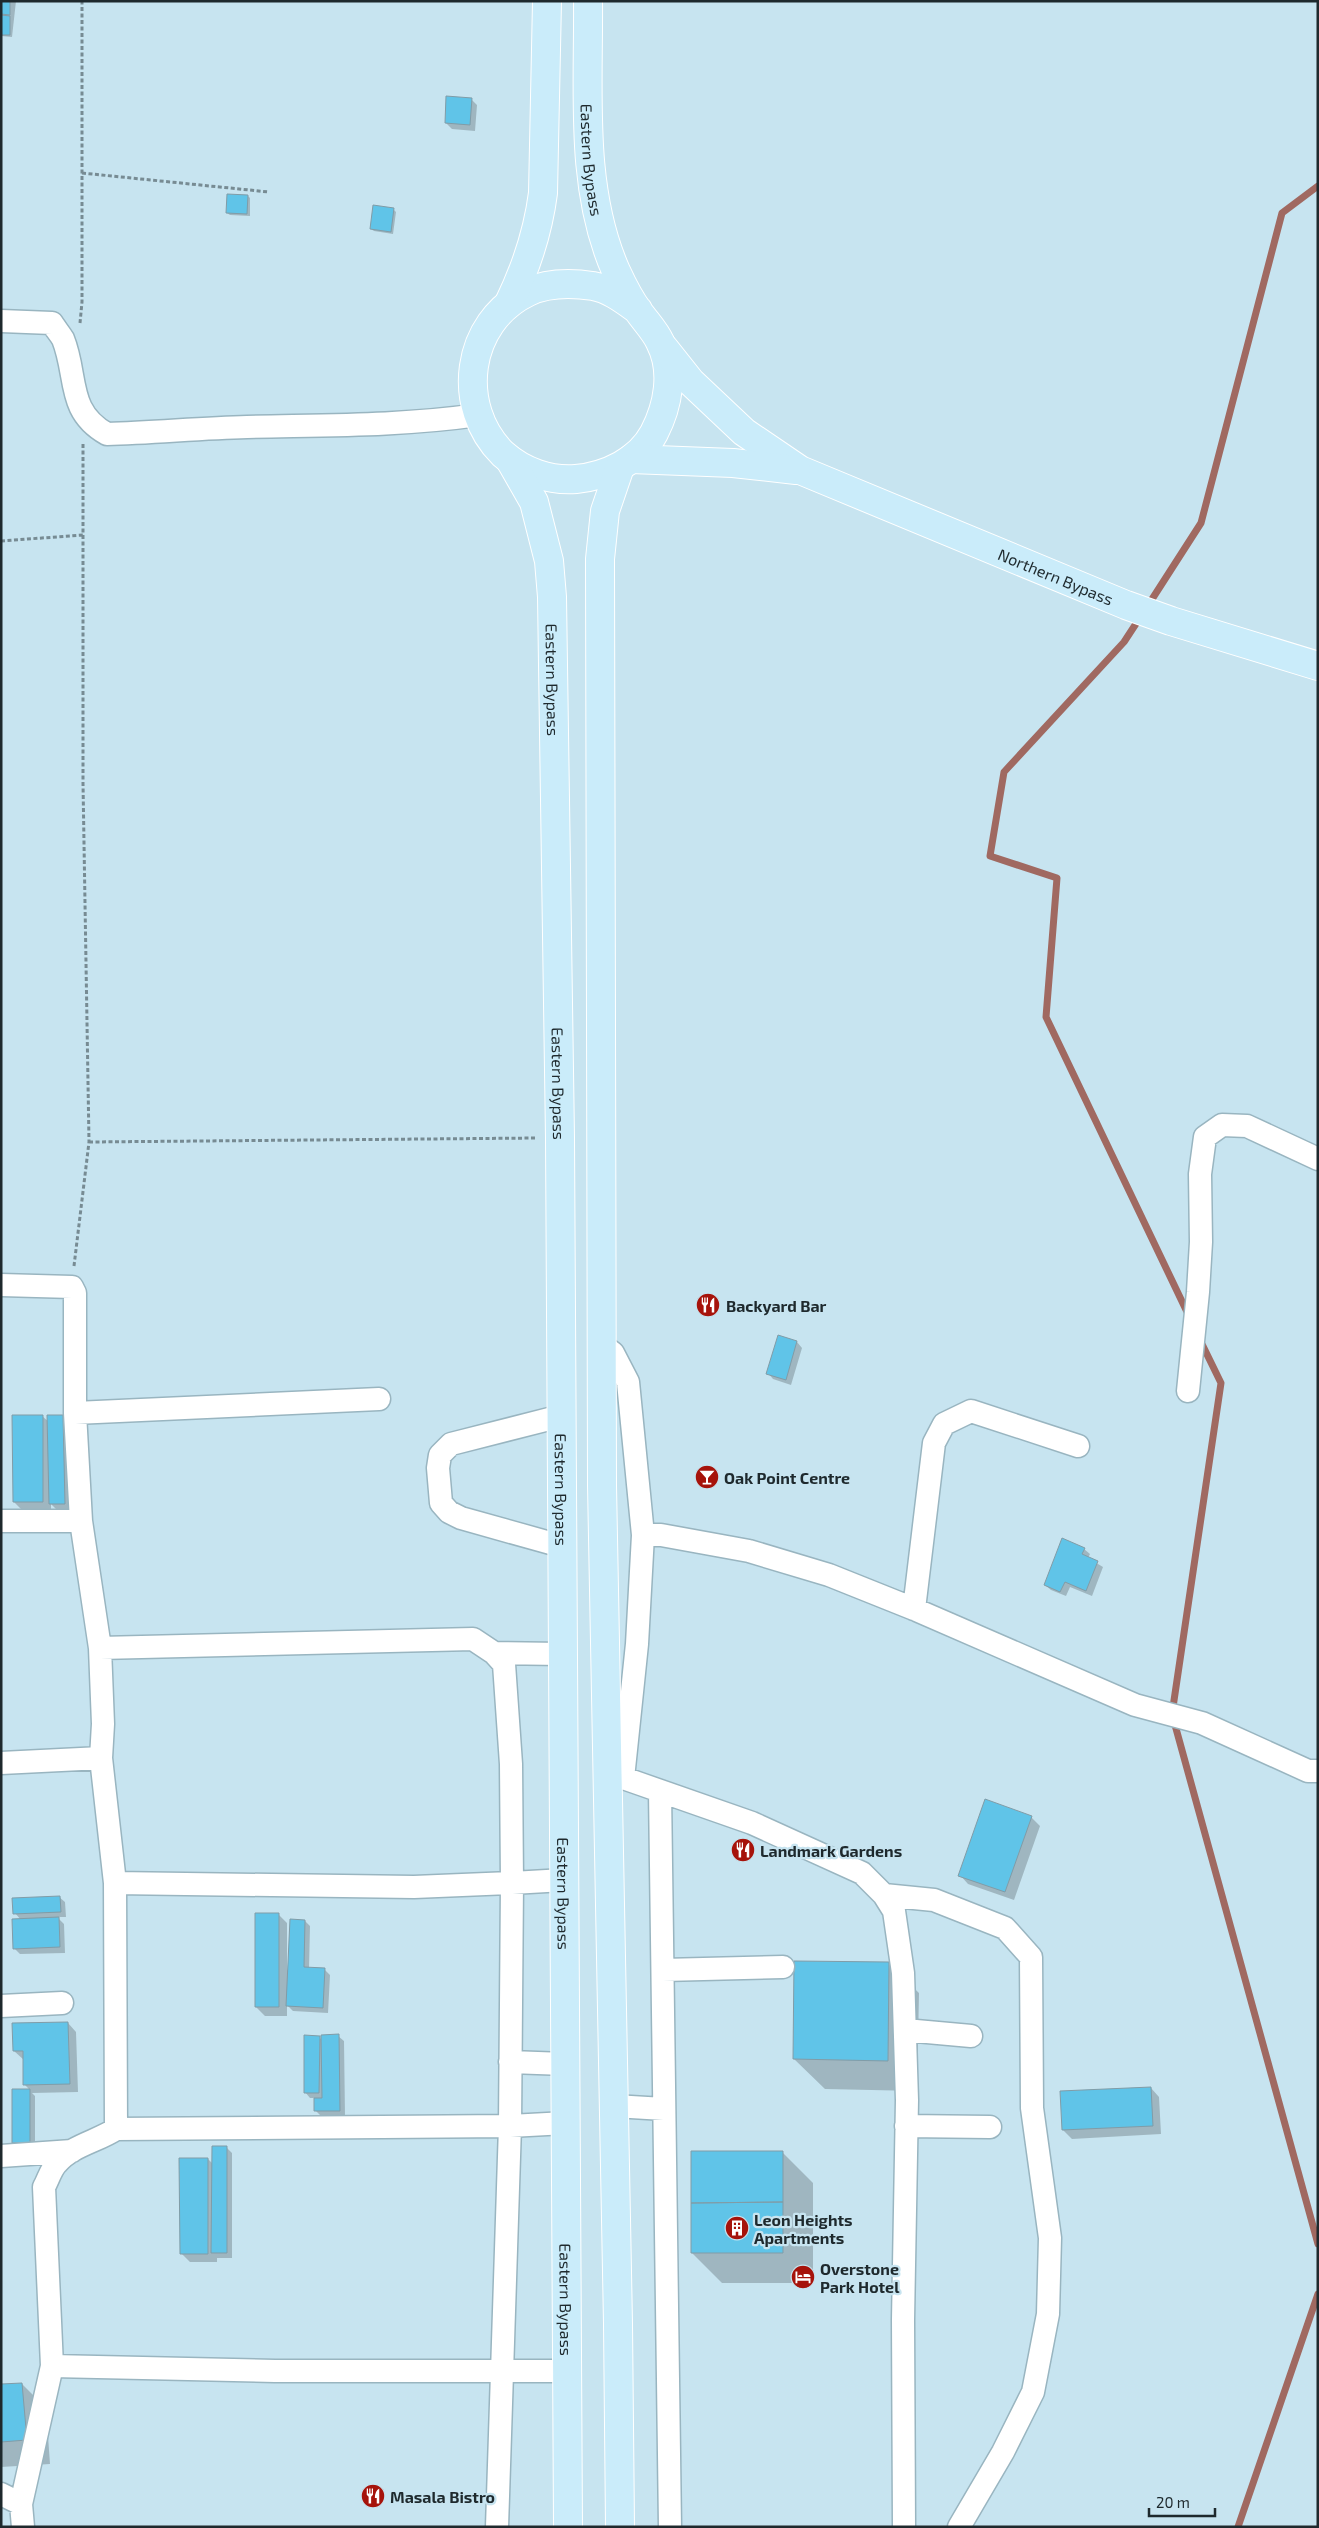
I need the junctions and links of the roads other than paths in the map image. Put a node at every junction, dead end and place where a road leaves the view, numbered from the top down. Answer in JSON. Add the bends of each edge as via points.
{"nodes":[{"id":1,"x":547,"y":1,"type":"edge"},
{"id":2,"x":588,"y":1,"type":"edge"},
{"id":3,"x":509,"y":304,"type":"junction"},
{"id":4,"x":638,"y":310,"type":"junction"},
{"id":5,"x":1,"y":321,"type":"edge"},
{"id":6,"x":662,"y":345,"type":"junction"},
{"id":7,"x":478,"y":415,"type":"junction"},
{"id":8,"x":510,"y":460,"type":"junction"},
{"id":9,"x":626,"y":463,"type":"junction"},
{"id":10,"x":800,"y":470,"type":"junction"},
{"id":11,"x":1318,"y":666,"type":"edge"},
{"id":12,"x":1318,"y":1159,"type":"edge"},
{"id":13,"x":1,"y":1285,"type":"edge"},
{"id":14,"x":601,"y":1344,"type":"junction"},
{"id":15,"x":1188,"y":1392,"type":"dead end"},
{"id":16,"x":380,"y":1399,"type":"dead end"},
{"id":17,"x":75,"y":1413,"type":"junction"},
{"id":18,"x":561,"y":1416,"type":"junction"},
{"id":19,"x":1078,"y":1446,"type":"dead end"},
{"id":20,"x":1,"y":1521,"type":"edge"},
{"id":21,"x":81,"y":1521,"type":"junction"},
{"id":22,"x":642,"y":1535,"type":"junction"},
{"id":23,"x":562,"y":1546,"type":"junction"},
{"id":24,"x":914,"y":1609,"type":"junction"},
{"id":25,"x":100,"y":1648,"type":"junction"},
{"id":26,"x":494,"y":1653,"type":"junction"},
{"id":27,"x":562,"y":1654,"type":"junction"},
{"id":28,"x":101,"y":1758,"type":"junction"},
{"id":29,"x":1,"y":1763,"type":"edge"},
{"id":30,"x":1318,"y":1771,"type":"edge"},
{"id":31,"x":616,"y":1775,"type":"junction"},
{"id":32,"x":660,"y":1791,"type":"junction"},
{"id":33,"x":564,"y":1880,"type":"junction"},
{"id":34,"x":115,"y":1883,"type":"junction"},
{"id":35,"x":512,"y":1883,"type":"junction"},
{"id":36,"x":884,"y":1895,"type":"junction"},
{"id":37,"x":783,"y":1967,"type":"dead end"},
{"id":38,"x":663,"y":1970,"type":"junction"},
{"id":39,"x":62,"y":2003,"type":"dead end"},
{"id":40,"x":1,"y":2006,"type":"edge"},
{"id":41,"x":905,"y":2030,"type":"junction"},
{"id":42,"x":971,"y":2036,"type":"dead end"},
{"id":43,"x":510,"y":2062,"type":"junction"},
{"id":44,"x":565,"y":2064,"type":"junction"},
{"id":45,"x":614,"y":2106,"type":"junction"},
{"id":46,"x":664,"y":2109,"type":"junction"},
{"id":47,"x":566,"y":2123,"type":"junction"},
{"id":48,"x":510,"y":2126,"type":"junction"},
{"id":49,"x":906,"y":2126,"type":"junction"},
{"id":50,"x":990,"y":2127,"type":"dead end"},
{"id":51,"x":116,"y":2129,"type":"junction"},
{"id":52,"x":72,"y":2151,"type":"junction"},
{"id":53,"x":1,"y":2156,"type":"edge"},
{"id":54,"x":52,"y":2366,"type":"junction"},
{"id":55,"x":500,"y":2371,"type":"junction"},
{"id":56,"x":567,"y":2371,"type":"junction"},
{"id":57,"x":11,"y":2499,"type":"edge"},
{"id":58,"x":23,"y":2527,"type":"edge"},
{"id":59,"x":497,"y":2527,"type":"edge"},
{"id":60,"x":568,"y":2527,"type":"edge"},
{"id":61,"x":620,"y":2527,"type":"edge"},
{"id":62,"x":670,"y":2527,"type":"edge"},
{"id":63,"x":904,"y":2527,"type":"edge"},
{"id":64,"x":959,"y":2527,"type":"edge"}],
"edges":[{"from":1,"to":3,"type":"main road","name":"Eastern Bypass","via":[[540,219],[524,273]]},
{"from":2,"to":4,"type":"main road","name":"Eastern Bypass","via":[[591,167],[601,228],[616,270]]},
{"from":3,"to":4,"type":"main road","name":"Eastern Bypass","via":[[528,292],[549,285],[594,286],[617,295]]},
{"from":3,"to":7,"type":"main road","name":"Eastern Bypass","via":[[481,338],[474,359],[471,382]]},
{"from":4,"to":6,"type":"main road","name":"Eastern Bypass"},
{"from":5,"to":7,"type":"street","via":[[52,323],[62,339],[83,416],[93,427],[107,434],[369,426]]},
{"from":6,"to":9,"type":"main road","name":"Eastern Bypass","via":[[669,376],[666,407],[652,436]]},
{"from":6,"to":10,"type":"main road","via":[[691,382],[744,432]]},
{"from":7,"to":8,"type":"main road","name":"Eastern Bypass","via":[[494,444]]},
{"from":8,"to":9,"type":"main road","name":"Eastern Bypass","via":[[535,474],[564,480],[593,478]]},
{"from":8,"to":18,"type":"main road","name":"Eastern Bypass","via":[[534,502],[549,560],[552,596]]},
{"from":9,"to":10,"type":"main road","via":[[733,463]]},
{"from":9,"to":14,"type":"main road","name":"Eastern Bypass","via":[[605,511],[600,559]]},
{"from":10,"to":11,"type":"main road","name":"Northern Bypass","via":[[1126,605],[1171,622]]},
{"from":12,"to":15,"type":"street","via":[[1247,1126],[1222,1125],[1206,1138],[1200,1174],[1201,1242]]},
{"from":13,"to":17,"type":"street","via":[[72,1287],[75,1293]]},
{"from":14,"to":22,"type":"street","via":[[613,1353],[628,1382]]},
{"from":14,"to":31,"type":"main road","name":"Eastern Bypass"},
{"from":16,"to":17,"type":"street"},
{"from":17,"to":21,"type":"street"},
{"from":18,"to":23,"type":"main road","name":"Eastern Bypass"},
{"from":18,"to":23,"type":"street","via":[[451,1444],[440,1455],[438,1468],[441,1503],[449,1512]]},
{"from":19,"to":24,"type":"street","via":[[971,1411],[944,1424],[934,1443]]},
{"from":20,"to":21,"type":"street"},
{"from":21,"to":25,"type":"street"},
{"from":22,"to":24,"type":"street","via":[[661,1535],[749,1551],[829,1576]]},
{"from":22,"to":31,"type":"street","via":[[637,1644]]},
{"from":23,"to":27,"type":"main road","name":"Eastern Bypass"},
{"from":24,"to":30,"type":"street","via":[[1135,1704],[1202,1723],[1308,1771]]},
{"from":25,"to":26,"type":"street","via":[[473,1639]]},
{"from":25,"to":28,"type":"street"},
{"from":26,"to":27,"type":"street"},
{"from":26,"to":35,"type":"street","via":[[504,1664],[507,1688]]},
{"from":27,"to":33,"type":"main road","name":"Eastern Bypass"},
{"from":28,"to":29,"type":"street"},
{"from":28,"to":34,"type":"street"},
{"from":31,"to":32,"type":"street"},
{"from":31,"to":45,"type":"main road","name":"Eastern Bypass"},
{"from":32,"to":36,"type":"street","via":[[752,1823],[862,1874]]},
{"from":32,"to":38,"type":"street"},
{"from":33,"to":35,"type":"street"},
{"from":33,"to":44,"type":"main road","name":"Eastern Bypass"},
{"from":34,"to":35,"type":"street","via":[[414,1887]]},
{"from":34,"to":51,"type":"street"},
{"from":35,"to":43,"type":"street"},
{"from":36,"to":41,"type":"street","via":[[896,1920],[903,1973]]},
{"from":36,"to":64,"type":"street","via":[[934,1900],[1005,1928],[1031,1957],[1032,2108],[1050,2238],[1048,2314],[1033,2392],[1003,2452]]},
{"from":37,"to":38,"type":"street"},
{"from":38,"to":46,"type":"street"},
{"from":39,"to":40,"type":"street"},
{"from":41,"to":42,"type":"street"},
{"from":41,"to":49,"type":"street"},
{"from":43,"to":44,"type":"street"},
{"from":43,"to":48,"type":"street"},
{"from":44,"to":47,"type":"main road","name":"Eastern Bypass"},
{"from":45,"to":46,"type":"street"},
{"from":45,"to":61,"type":"main road","name":"Eastern Bypass"},
{"from":46,"to":62,"type":"street"},
{"from":47,"to":48,"type":"street"},
{"from":47,"to":56,"type":"main road","name":"Eastern Bypass"},
{"from":48,"to":51,"type":"street"},
{"from":48,"to":55,"type":"street"},
{"from":49,"to":50,"type":"street"},
{"from":49,"to":63,"type":"street"},
{"from":51,"to":52,"type":"street","via":[[104,2138]]},
{"from":52,"to":53,"type":"street"},
{"from":52,"to":54,"type":"street","via":[[57,2163],[44,2188]]},
{"from":54,"to":55,"type":"street","via":[[275,2371]]},
{"from":54,"to":57,"type":"street"},
{"from":55,"to":56,"type":"street"},
{"from":55,"to":59,"type":"street"},
{"from":56,"to":60,"type":"main road","name":"Eastern Bypass"},
{"from":57,"to":58,"type":"street"}]}
